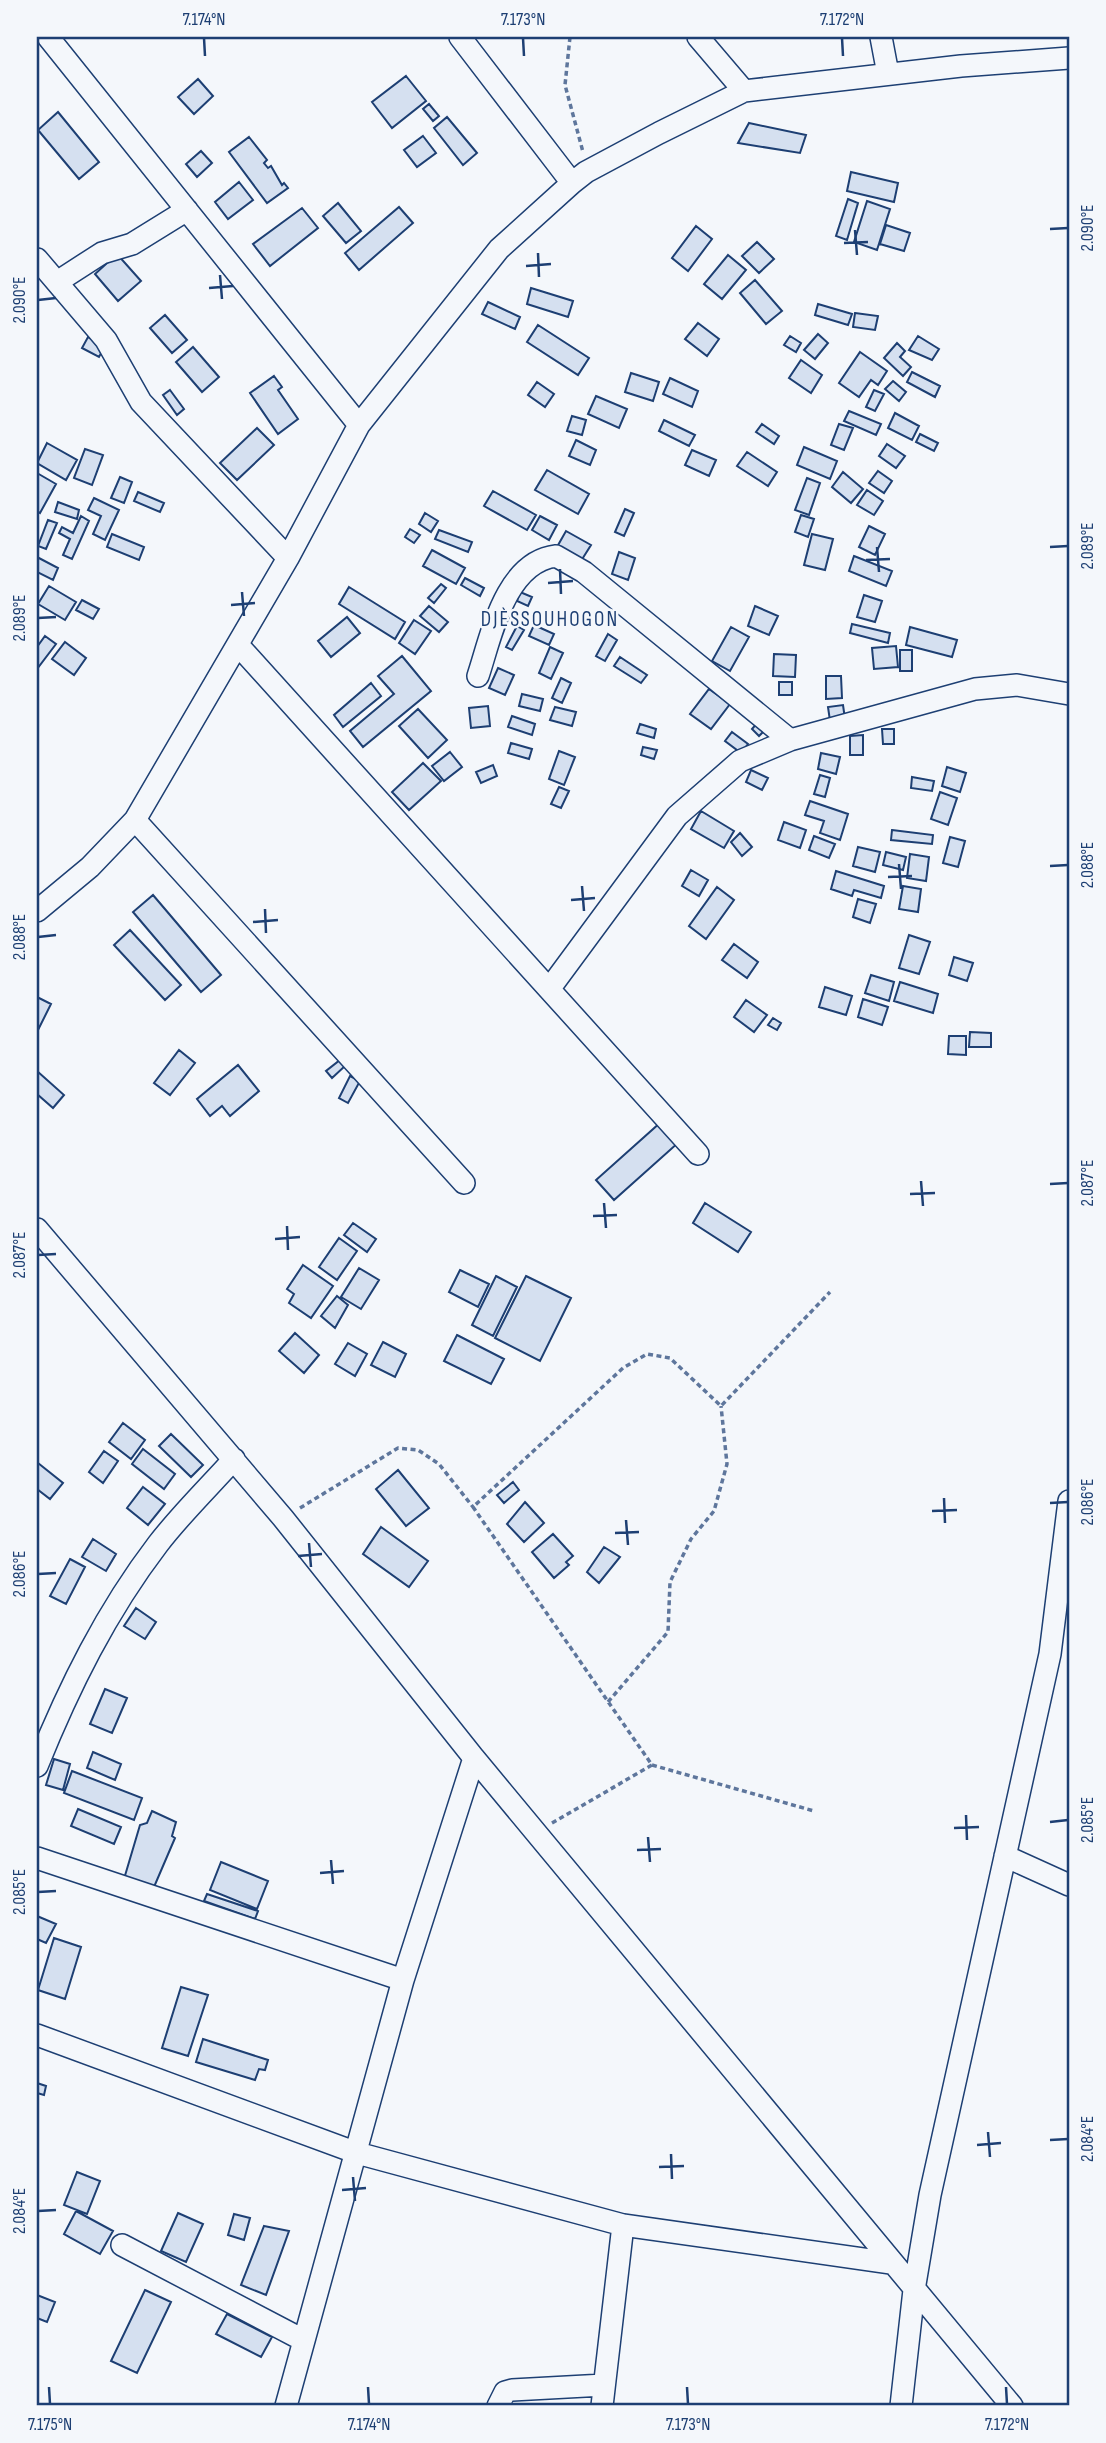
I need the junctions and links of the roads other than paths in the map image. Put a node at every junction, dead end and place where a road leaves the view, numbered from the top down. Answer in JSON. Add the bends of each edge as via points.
{"nodes":[{"id":1,"x":48,"y":37,"type":"edge"},
{"id":2,"x":460,"y":37,"type":"edge"},
{"id":3,"x":698,"y":37,"type":"edge"},
{"id":4,"x":881,"y":37,"type":"edge"},
{"id":5,"x":1069,"y":58,"type":"edge"},
{"id":6,"x":888,"y":74,"type":"junction"},
{"id":7,"x":744,"y":91,"type":"junction"},
{"id":8,"x":579,"y":177,"type":"junction"},
{"id":9,"x":187,"y":210,"type":"junction"},
{"id":10,"x":37,"y":259,"type":"edge"},
{"id":11,"x":57,"y":282,"type":"junction"},
{"id":12,"x":359,"y":425,"type":"junction"},
{"id":13,"x":288,"y":558,"type":"junction"},
{"id":14,"x":237,"y":645,"type":"junction"},
{"id":15,"x":478,"y":676,"type":"dead end"},
{"id":16,"x":1069,"y":694,"type":"edge"},
{"id":17,"x":790,"y":740,"type":"junction"},
{"id":18,"x":135,"y":820,"type":"junction"},
{"id":19,"x":37,"y":911,"type":"edge"},
{"id":20,"x":550,"y":988,"type":"junction"},
{"id":21,"x":698,"y":1154,"type":"dead end"},
{"id":22,"x":464,"y":1184,"type":"dead end"},
{"id":23,"x":37,"y":1229,"type":"edge"},
{"id":24,"x":234,"y":1460,"type":"junction"},
{"id":25,"x":1069,"y":1501,"type":"edge"},
{"id":26,"x":1068,"y":1525,"type":"edge"},
{"id":27,"x":1060,"y":1656,"type":"edge"},
{"id":28,"x":474,"y":1758,"type":"junction"},
{"id":29,"x":37,"y":1766,"type":"edge"},
{"id":30,"x":1005,"y":1856,"type":"junction"},
{"id":31,"x":37,"y":1858,"type":"edge"},
{"id":32,"x":1069,"y":1885,"type":"edge"},
{"id":33,"x":403,"y":1980,"type":"junction"},
{"id":34,"x":37,"y":2035,"type":"edge"},
{"id":35,"x":357,"y":2152,"type":"junction"},
{"id":36,"x":623,"y":2225,"type":"junction"},
{"id":37,"x":122,"y":2245,"type":"dead end"},
{"id":38,"x":891,"y":2263,"type":"junction"},
{"id":39,"x":914,"y":2290,"type":"junction"},
{"id":40,"x":303,"y":2340,"type":"junction"},
{"id":41,"x":603,"y":2396,"type":"edge"},
{"id":42,"x":286,"y":2406,"type":"edge"},
{"id":43,"x":498,"y":2406,"type":"edge"},
{"id":44,"x":901,"y":2406,"type":"edge"},
{"id":45,"x":1012,"y":2406,"type":"edge"}],
"edges":[{"from":1,"to":9,"type":"street"},
{"from":2,"to":8,"type":"street"},
{"from":3,"to":7,"type":"street"},
{"from":4,"to":6,"type":"street"},
{"from":5,"to":6,"type":"street"},
{"from":6,"to":7,"type":"street"},
{"from":7,"to":8,"type":"street"},
{"from":8,"to":12,"type":"street","via":[[499,249]]},
{"from":9,"to":11,"type":"street","via":[[132,244],[102,253]]},
{"from":9,"to":12,"type":"street"},
{"from":10,"to":11,"type":"street"},
{"from":11,"to":13,"type":"street","via":[[106,340],[141,402]]},
{"from":12,"to":13,"type":"street"},
{"from":13,"to":14,"type":"street"},
{"from":14,"to":18,"type":"street"},
{"from":14,"to":20,"type":"street"},
{"from":15,"to":17,"type":"street","via":[[508,593],[526,572],[556,556],[583,572]]},
{"from":16,"to":17,"type":"street","via":[[1017,685],[975,689]]},
{"from":17,"to":20,"type":"street","via":[[740,761],[677,816]]},
{"from":18,"to":19,"type":"street","via":[[90,867]]},
{"from":18,"to":22,"type":"street"},
{"from":20,"to":21,"type":"street"},
{"from":23,"to":24,"type":"street"},
{"from":24,"to":28,"type":"street"},
{"from":24,"to":29,"type":"street","via":[[159,1542],[108,1617],[67,1692]]},
{"from":25,"to":26,"type":"street"},
{"from":26,"to":27,"type":"street"},
{"from":27,"to":30,"type":"street"},
{"from":28,"to":33,"type":"street"},
{"from":28,"to":38,"type":"street"},
{"from":30,"to":32,"type":"street"},
{"from":30,"to":39,"type":"street","via":[[932,2182]]},
{"from":31,"to":33,"type":"street"},
{"from":33,"to":35,"type":"street"},
{"from":34,"to":35,"type":"street"},
{"from":35,"to":36,"type":"street"},
{"from":35,"to":40,"type":"street"},
{"from":36,"to":38,"type":"street"},
{"from":36,"to":41,"type":"street"},
{"from":37,"to":40,"type":"street"},
{"from":38,"to":39,"type":"street"},
{"from":39,"to":44,"type":"street"},
{"from":39,"to":45,"type":"street"},
{"from":40,"to":42,"type":"street"},
{"from":41,"to":43,"type":"street","via":[[512,2389]]}]}
